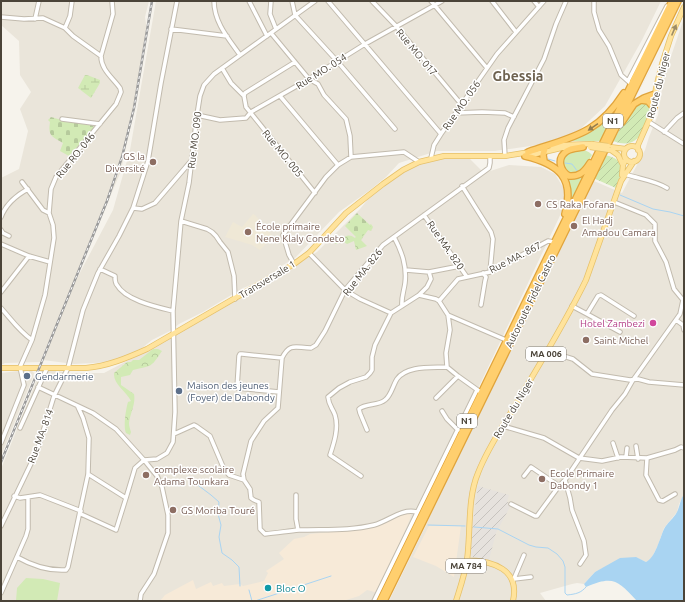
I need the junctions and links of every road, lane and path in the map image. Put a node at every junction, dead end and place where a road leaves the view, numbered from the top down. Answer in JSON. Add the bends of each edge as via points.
{"nodes":[{"id":1,"x":39,"y":1,"type":"edge"},
{"id":2,"x":72,"y":1,"type":"edge"},
{"id":3,"x":112,"y":1,"type":"edge"},
{"id":4,"x":177,"y":1,"type":"edge"},
{"id":5,"x":214,"y":1,"type":"edge"},
{"id":6,"x":249,"y":1,"type":"edge"},
{"id":7,"x":271,"y":1,"type":"edge"},
{"id":8,"x":292,"y":1,"type":"edge"},
{"id":9,"x":315,"y":1,"type":"edge"},
{"id":10,"x":328,"y":1,"type":"edge"},
{"id":11,"x":372,"y":1,"type":"edge"},
{"id":12,"x":431,"y":1,"type":"edge"},
{"id":13,"x":442,"y":1,"type":"edge"},
{"id":14,"x":492,"y":1,"type":"edge"},
{"id":15,"x":534,"y":1,"type":"edge"},
{"id":16,"x":544,"y":1,"type":"edge"},
{"id":17,"x":566,"y":1,"type":"edge"},
{"id":18,"x":594,"y":1,"type":"edge"},
{"id":19,"x":671,"y":1,"type":"edge"},
{"id":20,"x":678,"y":1,"type":"edge"},
{"id":21,"x":434,"y":6,"type":"junction"},
{"id":22,"x":539,"y":7,"type":"junction"},
{"id":23,"x":684,"y":7,"type":"edge"},
{"id":24,"x":295,"y":15,"type":"junction"},
{"id":25,"x":1,"y":17,"type":"edge"},
{"id":26,"x":35,"y":19,"type":"junction"},
{"id":27,"x":396,"y":26,"type":"junction"},
{"id":28,"x":65,"y":28,"type":"junction"},
{"id":29,"x":171,"y":29,"type":"junction"},
{"id":30,"x":276,"y":29,"type":"junction"},
{"id":31,"x":516,"y":32,"type":"junction"},
{"id":32,"x":269,"y":34,"type":"junction"},
{"id":33,"x":226,"y":36,"type":"junction"},
{"id":34,"x":365,"y":44,"type":"junction"},
{"id":35,"x":240,"y":54,"type":"junction"},
{"id":36,"x":101,"y":56,"type":"junction"},
{"id":37,"x":337,"y":61,"type":"junction"},
{"id":38,"x":295,"y":62,"type":"junction"},
{"id":39,"x":222,"y":68,"type":"junction"},
{"id":40,"x":487,"y":68,"type":"junction"},
{"id":41,"x":635,"y":76,"type":"junction"},
{"id":42,"x":309,"y":79,"type":"junction"},
{"id":43,"x":629,"y":82,"type":"junction"},
{"id":44,"x":656,"y":94,"type":"junction"},
{"id":45,"x":244,"y":96,"type":"junction"},
{"id":46,"x":280,"y":96,"type":"junction"},
{"id":47,"x":639,"y":101,"type":"junction"},
{"id":48,"x":461,"y":104,"type":"junction"},
{"id":49,"x":654,"y":108,"type":"junction"},
{"id":50,"x":251,"y":112,"type":"junction"},
{"id":51,"x":456,"y":113,"type":"junction"},
{"id":52,"x":684,"y":113,"type":"edge"},
{"id":53,"x":197,"y":115,"type":"junction"},
{"id":54,"x":514,"y":117,"type":"junction"},
{"id":55,"x":62,"y":119,"type":"dead end"},
{"id":56,"x":649,"y":122,"type":"junction"},
{"id":57,"x":100,"y":124,"type":"junction"},
{"id":58,"x":395,"y":129,"type":"dead end"},
{"id":59,"x":664,"y":132,"type":"junction"},
{"id":60,"x":441,"y":134,"type":"junction"},
{"id":61,"x":604,"y":140,"type":"junction"},
{"id":62,"x":640,"y":140,"type":"junction"},
{"id":63,"x":684,"y":144,"type":"edge"},
{"id":64,"x":591,"y":146,"type":"junction"},
{"id":65,"x":633,"y":146,"type":"junction"},
{"id":66,"x":583,"y":147,"type":"junction"},
{"id":67,"x":610,"y":149,"type":"junction"},
{"id":68,"x":544,"y":150,"type":"junction"},
{"id":69,"x":638,"y":150,"type":"junction"},
{"id":70,"x":625,"y":151,"type":"junction"},
{"id":71,"x":603,"y":153,"type":"junction"},
{"id":72,"x":526,"y":154,"type":"junction"},
{"id":73,"x":490,"y":156,"type":"junction"},
{"id":74,"x":505,"y":156,"type":"junction"},
{"id":75,"x":351,"y":157,"type":"junction"},
{"id":76,"x":431,"y":158,"type":"junction"},
{"id":77,"x":626,"y":158,"type":"junction"},
{"id":78,"x":191,"y":160,"type":"junction"},
{"id":79,"x":544,"y":161,"type":"junction"},
{"id":80,"x":634,"y":161,"type":"junction"},
{"id":81,"x":419,"y":162,"type":"junction"},
{"id":82,"x":338,"y":165,"type":"junction"},
{"id":83,"x":623,"y":165,"type":"junction"},
{"id":84,"x":625,"y":174,"type":"junction"},
{"id":85,"x":621,"y":181,"type":"junction"},
{"id":86,"x":22,"y":182,"type":"dead end"},
{"id":87,"x":462,"y":186,"type":"junction"},
{"id":88,"x":667,"y":188,"type":"dead end"},
{"id":89,"x":28,"y":190,"type":"junction"},
{"id":90,"x":315,"y":193,"type":"junction"},
{"id":91,"x":614,"y":202,"type":"junction"},
{"id":92,"x":133,"y":208,"type":"junction"},
{"id":93,"x":49,"y":213,"type":"junction"},
{"id":94,"x":424,"y":215,"type":"junction"},
{"id":95,"x":1,"y":217,"type":"edge"},
{"id":96,"x":181,"y":222,"type":"junction"},
{"id":97,"x":562,"y":227,"type":"junction"},
{"id":98,"x":1,"y":230,"type":"edge"},
{"id":99,"x":9,"y":236,"type":"dead end"},
{"id":100,"x":394,"y":237,"type":"junction"},
{"id":101,"x":554,"y":242,"type":"junction"},
{"id":102,"x":1,"y":244,"type":"edge"},
{"id":103,"x":309,"y":253,"type":"junction"},
{"id":104,"x":29,"y":256,"type":"junction"},
{"id":105,"x":50,"y":262,"type":"junction"},
{"id":106,"x":294,"y":264,"type":"junction"},
{"id":107,"x":460,"y":266,"type":"junction"},
{"id":108,"x":100,"y":269,"type":"junction"},
{"id":109,"x":406,"y":270,"type":"junction"},
{"id":110,"x":429,"y":272,"type":"junction"},
{"id":111,"x":490,"y":272,"type":"junction"},
{"id":112,"x":483,"y":273,"type":"junction"},
{"id":113,"x":467,"y":277,"type":"junction"},
{"id":114,"x":345,"y":290,"type":"junction"},
{"id":115,"x":1,"y":292,"type":"edge"},
{"id":116,"x":420,"y":295,"type":"junction"},
{"id":117,"x":235,"y":299,"type":"junction"},
{"id":118,"x":439,"y":301,"type":"junction"},
{"id":119,"x":481,"y":305,"type":"dead end"},
{"id":120,"x":402,"y":306,"type":"junction"},
{"id":121,"x":572,"y":306,"type":"junction"},
{"id":122,"x":684,"y":306,"type":"edge"},
{"id":123,"x":1,"y":308,"type":"edge"},
{"id":124,"x":681,"y":310,"type":"junction"},
{"id":125,"x":173,"y":311,"type":"junction"},
{"id":126,"x":391,"y":313,"type":"junction"},
{"id":127,"x":587,"y":314,"type":"junction"},
{"id":128,"x":448,"y":315,"type":"junction"},
{"id":129,"x":634,"y":316,"type":"dead end"},
{"id":130,"x":676,"y":320,"type":"junction"},
{"id":131,"x":684,"y":330,"type":"edge"},
{"id":132,"x":620,"y":332,"type":"dead end"},
{"id":133,"x":174,"y":334,"type":"junction"},
{"id":134,"x":32,"y":340,"type":"junction"},
{"id":135,"x":506,"y":340,"type":"junction"},
{"id":136,"x":547,"y":351,"type":"junction"},
{"id":137,"x":282,"y":358,"type":"junction"},
{"id":138,"x":20,"y":367,"type":"junction"},
{"id":139,"x":447,"y":367,"type":"junction"},
{"id":140,"x":1,"y":368,"type":"edge"},
{"id":141,"x":47,"y":368,"type":"junction"},
{"id":142,"x":68,"y":368,"type":"junction"},
{"id":143,"x":458,"y":376,"type":"junction"},
{"id":144,"x":633,"y":380,"type":"junction"},
{"id":145,"x":684,"y":385,"type":"edge"},
{"id":146,"x":38,"y":387,"type":"junction"},
{"id":147,"x":479,"y":391,"type":"junction"},
{"id":148,"x":279,"y":392,"type":"junction"},
{"id":149,"x":54,"y":396,"type":"junction"},
{"id":150,"x":436,"y":398,"type":"dead end"},
{"id":151,"x":77,"y":406,"type":"junction"},
{"id":152,"x":442,"y":411,"type":"dead end"},
{"id":153,"x":503,"y":426,"type":"junction"},
{"id":154,"x":20,"y":428,"type":"dead end"},
{"id":155,"x":367,"y":430,"type":"dead end"},
{"id":156,"x":458,"y":430,"type":"junction"},
{"id":157,"x":174,"y":434,"type":"junction"},
{"id":158,"x":684,"y":442,"type":"edge"},
{"id":159,"x":1,"y":443,"type":"edge"},
{"id":160,"x":612,"y":443,"type":"dead end"},
{"id":161,"x":636,"y":446,"type":"dead end"},
{"id":162,"x":682,"y":447,"type":"edge"},
{"id":163,"x":627,"y":448,"type":"dead end"},
{"id":164,"x":626,"y":457,"type":"junction"},
{"id":165,"x":579,"y":458,"type":"junction"},
{"id":166,"x":618,"y":458,"type":"junction"},
{"id":167,"x":646,"y":458,"type":"junction"},
{"id":168,"x":638,"y":459,"type":"junction"},
{"id":169,"x":144,"y":460,"type":"junction"},
{"id":170,"x":88,"y":474,"type":"junction"},
{"id":171,"x":361,"y":476,"type":"dead end"},
{"id":172,"x":524,"y":476,"type":"dead end"},
{"id":173,"x":244,"y":480,"type":"junction"},
{"id":174,"x":565,"y":480,"type":"junction"},
{"id":175,"x":559,"y":486,"type":"junction"},
{"id":176,"x":675,"y":494,"type":"dead end"},
{"id":177,"x":296,"y":495,"type":"dead end"},
{"id":178,"x":14,"y":496,"type":"junction"},
{"id":179,"x":28,"y":497,"type":"junction"},
{"id":180,"x":126,"y":498,"type":"junction"},
{"id":181,"x":511,"y":504,"type":"dead end"},
{"id":182,"x":81,"y":512,"type":"junction"},
{"id":183,"x":417,"y":512,"type":"junction"},
{"id":184,"x":1,"y":526,"type":"edge"},
{"id":185,"x":298,"y":530,"type":"junction"},
{"id":186,"x":469,"y":530,"type":"joint"},
{"id":187,"x":524,"y":555,"type":"dead end"},
{"id":188,"x":17,"y":557,"type":"junction"},
{"id":189,"x":467,"y":560,"type":"junction"},
{"id":190,"x":580,"y":564,"type":"dead end"},
{"id":191,"x":531,"y":576,"type":"dead end"},
{"id":192,"x":514,"y":580,"type":"junction"},
{"id":193,"x":1,"y":593,"type":"edge"},
{"id":194,"x":140,"y":601,"type":"edge"},
{"id":195,"x":374,"y":601,"type":"edge"},
{"id":196,"x":380,"y":601,"type":"edge"},
{"id":197,"x":384,"y":601,"type":"edge"},
{"id":198,"x":456,"y":601,"type":"edge"},
{"id":199,"x":513,"y":601,"type":"edge"}],
"edges":[{"from":1,"to":26,"type":"street"},
{"from":2,"to":28,"type":"street"},
{"from":3,"to":36,"type":"street","via":[[113,14]]},
{"from":4,"to":29,"type":"street","name":"Rue MA. 814"},
{"from":5,"to":33,"type":"street","via":[[215,15]]},
{"from":6,"to":32,"type":"street"},
{"from":7,"to":30,"type":"street","via":[[270,14]]},
{"from":8,"to":24,"type":"street"},
{"from":9,"to":24,"type":"street","name":"Rue MO. 090"},
{"from":10,"to":34,"type":"street"},
{"from":11,"to":27,"type":"street","name":"Rue MO. 017"},
{"from":12,"to":21,"type":"street"},
{"from":13,"to":21,"type":"street","name":"Rue MO. 054"},
{"from":14,"to":31,"type":"street"},
{"from":15,"to":22,"type":"street"},
{"from":16,"to":22,"type":"street","name":"Rue MO. 056"},
{"from":17,"to":54,"type":"street","via":[[544,59]]},
{"from":18,"to":43,"type":"street","via":[[599,30],[621,75]]},
{"from":19,"to":41,"type":"highway","name":"Autoroute Fidel Castro","number":"N1"},
{"from":19,"to":43,"type":"street"},
{"from":20,"to":71,"type":"highway","name":"Autoroute Fidel Castro","number":"N1"},
{"from":21,"to":27,"type":"street","name":"Rue MO. 054"},
{"from":21,"to":40,"type":"street"},
{"from":22,"to":31,"type":"street","name":"Rue MO. 056"},
{"from":44,"to":23,"type":"main road","name":"Route du Niger","one_way":true,"via":[[671,36]]},
{"from":24,"to":30,"type":"street","name":"Rue MO. 090"},
{"from":24,"to":37,"type":"street"},
{"from":25,"to":26,"type":"street"},
{"from":26,"to":28,"type":"street","via":[[43,18]]},
{"from":27,"to":34,"type":"street","name":"Rue MO. 054"},
{"from":27,"to":48,"type":"street","name":"Rue MO. 017"},
{"from":28,"to":36,"type":"street"},
{"from":29,"to":33,"type":"street"},
{"from":29,"to":92,"type":"street","name":"Rue MA. 814","via":[[148,161]]},
{"from":30,"to":32,"type":"street","name":"Rue MO. 090"},
{"from":31,"to":40,"type":"street","name":"Rue MO. 056"},
{"from":32,"to":35,"type":"street","name":"Rue MO. 090"},
{"from":32,"to":38,"type":"street"},
{"from":33,"to":35,"type":"street"},
{"from":34,"to":37,"type":"street","name":"Rue MO. 054"},
{"from":34,"to":60,"type":"street"},
{"from":35,"to":39,"type":"street","name":"Rue MO. 090"},
{"from":36,"to":57,"type":"street","name":"Rue RO. 046","via":[[106,72],[121,92],[116,104]]},
{"from":37,"to":42,"type":"street","name":"Rue MO. 054"},
{"from":37,"to":58,"type":"street"},
{"from":38,"to":42,"type":"street"},
{"from":38,"to":45,"type":"street"},
{"from":39,"to":45,"type":"street","via":[[231,83]]},
{"from":39,"to":53,"type":"street","name":"Rue MO. 090","via":[[204,85]]},
{"from":40,"to":48,"type":"street","name":"Rue MO. 056"},
{"from":41,"to":43,"type":"highway"},
{"from":41,"to":61,"type":"highway","name":"Autoroute Fidel Castro","number":"N1"},
{"from":42,"to":46,"type":"street","name":"Rue MO. 054"},
{"from":42,"to":75,"type":"street","via":[[318,84],[324,95],[346,119]]},
{"from":43,"to":72,"type":"highway","one_way":true,"via":[[615,107],[591,129]]},
{"from":44,"to":47,"type":"highway"},
{"from":44,"to":49,"type":"main road","name":"Route du Niger"},
{"from":45,"to":50,"type":"street","name":"Rue MO. 005","via":[[246,107]]},
{"from":46,"to":50,"type":"street","name":"Rue MO. 054"},
{"from":46,"to":82,"type":"street"},
{"from":47,"to":49,"type":"highway","via":[[648,101]]},
{"from":47,"to":71,"type":"highway","via":[[629,110]]},
{"from":48,"to":51,"type":"street","name":"Rue MO. 056"},
{"from":49,"to":56,"type":"main road","name":"Route du Niger"},
{"from":50,"to":53,"type":"street","name":"Rue MO. 054","via":[[246,118],[220,120]]},
{"from":50,"to":90,"type":"street","name":"Rue MO. 005"},
{"from":51,"to":54,"type":"street","via":[[505,112]]},
{"from":51,"to":60,"type":"street","name":"Rue MO. 056"},
{"from":52,"to":59,"type":"street"},
{"from":53,"to":78,"type":"street","name":"Rue MO. 090"},
{"from":54,"to":74,"type":"street","via":[[505,136]]},
{"from":55,"to":57,"type":"street"},
{"from":56,"to":59,"type":"street"},
{"from":56,"to":62,"type":"main road","name":"Route du Niger"},
{"from":57,"to":93,"type":"street","name":"Rue RO. 046","via":[[56,177],[51,189]]},
{"from":59,"to":63,"type":"street"},
{"from":60,"to":76,"type":"street","name":"Rue MO. 056","via":[[434,145]]},
{"from":61,"to":66,"type":"highway","via":[[582,173],[574,176],[566,174],[561,166],[561,157],[570,150]]},
{"from":61,"to":97,"type":"highway","name":"Autoroute Fidel Castro","number":"N1"},
{"from":62,"to":65,"type":"main road","name":"Route du Niger"},
{"from":62,"to":69,"type":"main road","name":"Route du Niger"},
{"from":64,"to":66,"type":"main road","name":"Transversale 1"},
{"from":64,"to":67,"type":"main road","name":"Transversale 1","bridge":true},
{"from":64,"to":68,"type":"main road","name":"Transversale 1","via":[[560,145]]},
{"from":65,"to":69,"type":"main road"},
{"from":65,"to":70,"type":"main road"},
{"from":66,"to":68,"type":"main road","name":"Transversale 1"},
{"from":67,"to":70,"type":"main road","name":"Transversale 1"},
{"from":67,"to":83,"type":"main road","via":[[618,155]]},
{"from":68,"to":72,"type":"main road","name":"Transversale 1"},
{"from":68,"to":79,"type":"highway"},
{"from":69,"to":80,"type":"main road","via":[[639,157]]},
{"from":70,"to":77,"type":"main road"},
{"from":71,"to":197,"type":"highway","name":"Autoroute Fidel Castro","number":"N1"},
{"from":72,"to":74,"type":"main road","name":"Transversale 1"},
{"from":72,"to":79,"type":"highway"},
{"from":73,"to":74,"type":"main road","name":"Transversale 1"},
{"from":73,"to":76,"type":"main road","name":"Transversale 1"},
{"from":73,"to":87,"type":"street","name":"Rue MA. 826","via":[[489,168]]},
{"from":75,"to":81,"type":"street","via":[[404,152]]},
{"from":75,"to":82,"type":"street"},
{"from":76,"to":81,"type":"main road","name":"Transversale 1"},
{"from":77,"to":80,"type":"main road"},
{"from":77,"to":83,"type":"main road","name":"Route du Niger"},
{"from":78,"to":92,"type":"street","via":[[155,203],[142,209]]},
{"from":78,"to":96,"type":"street","name":"Rue MO. 090"},
{"from":79,"to":97,"type":"highway","via":[[559,172],[566,183],[568,203]]},
{"from":80,"to":84,"type":"main road","name":"Route du Niger"},
{"from":81,"to":103,"type":"main road","name":"Transversale 1","via":[[403,170],[346,213]]},
{"from":82,"to":90,"type":"street"},
{"from":83,"to":85,"type":"main road","name":"Route du Niger"},
{"from":84,"to":85,"type":"main road","name":"Route du Niger"},
{"from":84,"to":88,"type":"street","via":[[654,181]]},
{"from":85,"to":91,"type":"main road","name":"Route du Niger","number":"MA 006"},
{"from":86,"to":89,"type":"street"},
{"from":87,"to":94,"type":"street","name":"Rue MA. 826"},
{"from":87,"to":111,"type":"street","via":[[491,232],[493,239]]},
{"from":89,"to":93,"type":"street","via":[[43,210]]},
{"from":89,"to":95,"type":"street","via":[[17,195]]},
{"from":90,"to":106,"type":"street","via":[[283,235]]},
{"from":91,"to":121,"type":"main road","name":"Route du Niger","number":"MA 006","via":[[586,280]]},
{"from":91,"to":124,"type":"street","via":[[646,216],[655,224],[655,241],[666,262],[674,289],[683,300]]},
{"from":92,"to":108,"type":"street","name":"Rue MA. 814"},
{"from":93,"to":105,"type":"street","name":"Rue RO. 046","via":[[54,238]]},
{"from":94,"to":100,"type":"street","name":"Rue MA. 826"},
{"from":94,"to":107,"type":"street","name":"Rue MA. 820"},
{"from":96,"to":117,"type":"street","via":[[212,232],[228,252],[234,276]]},
{"from":96,"to":125,"type":"street","name":"Rue MO. 090"},
{"from":97,"to":101,"type":"highway","name":"Autoroute Fidel Castro","number":"N1"},
{"from":98,"to":99,"type":"street"},
{"from":100,"to":109,"type":"street","via":[[401,250]]},
{"from":100,"to":114,"type":"street","name":"Rue MA. 826","via":[[383,245]]},
{"from":101,"to":111,"type":"street","name":"Rue MA. 867","via":[[548,241]]},
{"from":101,"to":135,"type":"highway","name":"Autoroute Fidel Castro","number":"N1"},
{"from":102,"to":104,"type":"street"},
{"from":103,"to":106,"type":"main road","name":"Transversale 1"},
{"from":103,"to":114,"type":"street"},
{"from":104,"to":105,"type":"street"},
{"from":104,"to":115,"type":"street"},
{"from":105,"to":134,"type":"street","name":"Rue RO. 046","via":[[45,295]]},
{"from":106,"to":117,"type":"main road","name":"Transversale 1"},
{"from":107,"to":110,"type":"street"},
{"from":107,"to":113,"type":"street","name":"Rue MA. 820"},
{"from":108,"to":125,"type":"street","via":[[115,276],[116,284],[134,299]]},
{"from":108,"to":142,"type":"street","name":"Rue MA. 814","via":[[83,310]]},
{"from":109,"to":110,"type":"street"},
{"from":109,"to":120,"type":"street"},
{"from":110,"to":116,"type":"street","via":[[431,278]]},
{"from":111,"to":112,"type":"street","name":"Rue MA. 867"},
{"from":112,"to":113,"type":"street","name":"Rue MA. 867"},
{"from":112,"to":119,"type":"street","via":[[486,281]]},
{"from":113,"to":118,"type":"street","name":"Rue MA. 867","via":[[458,279]]},
{"from":114,"to":126,"type":"street"},
{"from":114,"to":137,"type":"street","name":"Rue MA. 826","via":[[316,345],[311,348],[293,346],[286,350]]},
{"from":116,"to":118,"type":"street"},
{"from":116,"to":120,"type":"street"},
{"from":117,"to":133,"type":"main road","name":"Transversale 1"},
{"from":118,"to":128,"type":"street"},
{"from":120,"to":126,"type":"street"},
{"from":121,"to":127,"type":"street"},
{"from":121,"to":136,"type":"main road","name":"Route du Niger","number":"MA 006"},
{"from":122,"to":124,"type":"street"},
{"from":123,"to":134,"type":"street","via":[[22,333]]},
{"from":124,"to":130,"type":"street"},
{"from":125,"to":133,"type":"street","name":"Rue MO. 090"},
{"from":126,"to":171,"type":"street","via":[[375,345],[370,373],[339,388],[328,398],[336,419],[336,434],[330,455]]},
{"from":127,"to":129,"type":"street","via":[[601,295]]},
{"from":127,"to":132,"type":"street"},
{"from":128,"to":135,"type":"street"},
{"from":128,"to":139,"type":"street","via":[[450,330],[446,353]]},
{"from":130,"to":131,"type":"street","via":[[683,325]]},
{"from":130,"to":144,"type":"street"},
{"from":133,"to":142,"type":"main road","name":"Transversale 1","via":[[147,350],[118,362],[100,367]]},
{"from":133,"to":157,"type":"street","name":"Rue MO. 090"},
{"from":134,"to":138,"type":"street","name":"Rue RO. 046"},
{"from":135,"to":147,"type":"highway","name":"Autoroute Fidel Castro","number":"N1"},
{"from":136,"to":144,"type":"street","via":[[573,359],[592,374]]},
{"from":136,"to":153,"type":"main road","name":"Route du Niger","number":"MA 006"},
{"from":137,"to":148,"type":"street"},
{"from":137,"to":148,"type":"street","via":[[242,354],[239,356],[237,388]]},
{"from":138,"to":140,"type":"main road","name":"Transversale 1"},
{"from":138,"to":141,"type":"main road","name":"Transversale 1"},
{"from":138,"to":159,"type":"street","via":[[24,385]]},
{"from":139,"to":143,"type":"street"},
{"from":139,"to":155,"type":"street","via":[[418,369],[404,373],[398,378],[387,399],[359,408]]},
{"from":141,"to":142,"type":"main road","name":"Transversale 1"},
{"from":141,"to":146,"type":"street"},
{"from":142,"to":149,"type":"street","name":"Rue MA. 814"},
{"from":143,"to":147,"type":"street"},
{"from":143,"to":150,"type":"street"},
{"from":144,"to":145,"type":"street"},
{"from":144,"to":165,"type":"street"},
{"from":146,"to":149,"type":"street"},
{"from":146,"to":154,"type":"street"},
{"from":147,"to":156,"type":"street"},
{"from":147,"to":196,"type":"highway","name":"Autoroute Fidel Castro","number":"N1"},
{"from":148,"to":173,"type":"street","via":[[278,408],[264,421],[251,440],[243,474]]},
{"from":149,"to":151,"type":"street"},
{"from":149,"to":178,"type":"street","name":"Rue MA. 814","via":[[37,451]]},
{"from":151,"to":169,"type":"street","via":[[93,413],[116,429]]},
{"from":151,"to":170,"type":"street","via":[[89,438]]},
{"from":152,"to":156,"type":"street"},
{"from":153,"to":165,"type":"street","via":[[544,438]]},
{"from":153,"to":186,"type":"main road","name":"Route du Niger","number":"MA 006","via":[[477,474]]},
{"from":156,"to":183,"type":"street"},
{"from":157,"to":169,"type":"street","name":"Rue MO. 090","via":[[167,453]]},
{"from":157,"to":173,"type":"street","via":[[196,426],[210,436],[229,475]]},
{"from":158,"to":162,"type":"street"},
{"from":160,"to":166,"type":"street"},
{"from":161,"to":168,"type":"street"},
{"from":162,"to":167,"type":"street"},
{"from":163,"to":164,"type":"street"},
{"from":164,"to":166,"type":"street"},
{"from":164,"to":168,"type":"street"},
{"from":165,"to":166,"type":"street","via":[[602,461]]},
{"from":165,"to":174,"type":"street"},
{"from":167,"to":168,"type":"street"},
{"from":167,"to":176,"type":"street","via":[[646,474],[659,500],[663,501]]},
{"from":169,"to":180,"type":"street","via":[[136,468]]},
{"from":169,"to":194,"type":"street","via":[[162,487],[168,515],[168,533],[154,574],[140,594]]},
{"from":170,"to":180,"type":"street"},
{"from":170,"to":182,"type":"street"},
{"from":172,"to":175,"type":"street","via":[[531,467]]},
{"from":173,"to":185,"type":"street","via":[[252,498],[259,502],[262,532],[265,534]]},
{"from":174,"to":175,"type":"street"},
{"from":174,"to":190,"type":"street","via":[[572,510],[584,541],[586,555]]},
{"from":175,"to":181,"type":"street","via":[[536,516]]},
{"from":177,"to":185,"type":"street"},
{"from":178,"to":179,"type":"street"},
{"from":178,"to":184,"type":"street","name":"Rue MA. 814"},
{"from":179,"to":182,"type":"street","via":[[40,495]]},
{"from":179,"to":188,"type":"street","via":[[28,530]]},
{"from":180,"to":182,"type":"street","via":[[116,530]]},
{"from":182,"to":188,"type":"street","via":[[66,570],[48,568]]},
{"from":183,"to":185,"type":"street","via":[[405,511],[373,525]]},
{"from":183,"to":195,"type":"street"},
{"from":186,"to":189,"type":"main road","name":"Route du Niger","number":"MA 784"},
{"from":187,"to":192,"type":"street"},
{"from":188,"to":193,"type":"street"},
{"from":189,"to":192,"type":"main road","via":[[499,566]]},
{"from":189,"to":198,"type":"main road","name":"Route du Niger","number":"MA 784"},
{"from":191,"to":192,"type":"street"},
{"from":192,"to":199,"type":"main road"}]}
